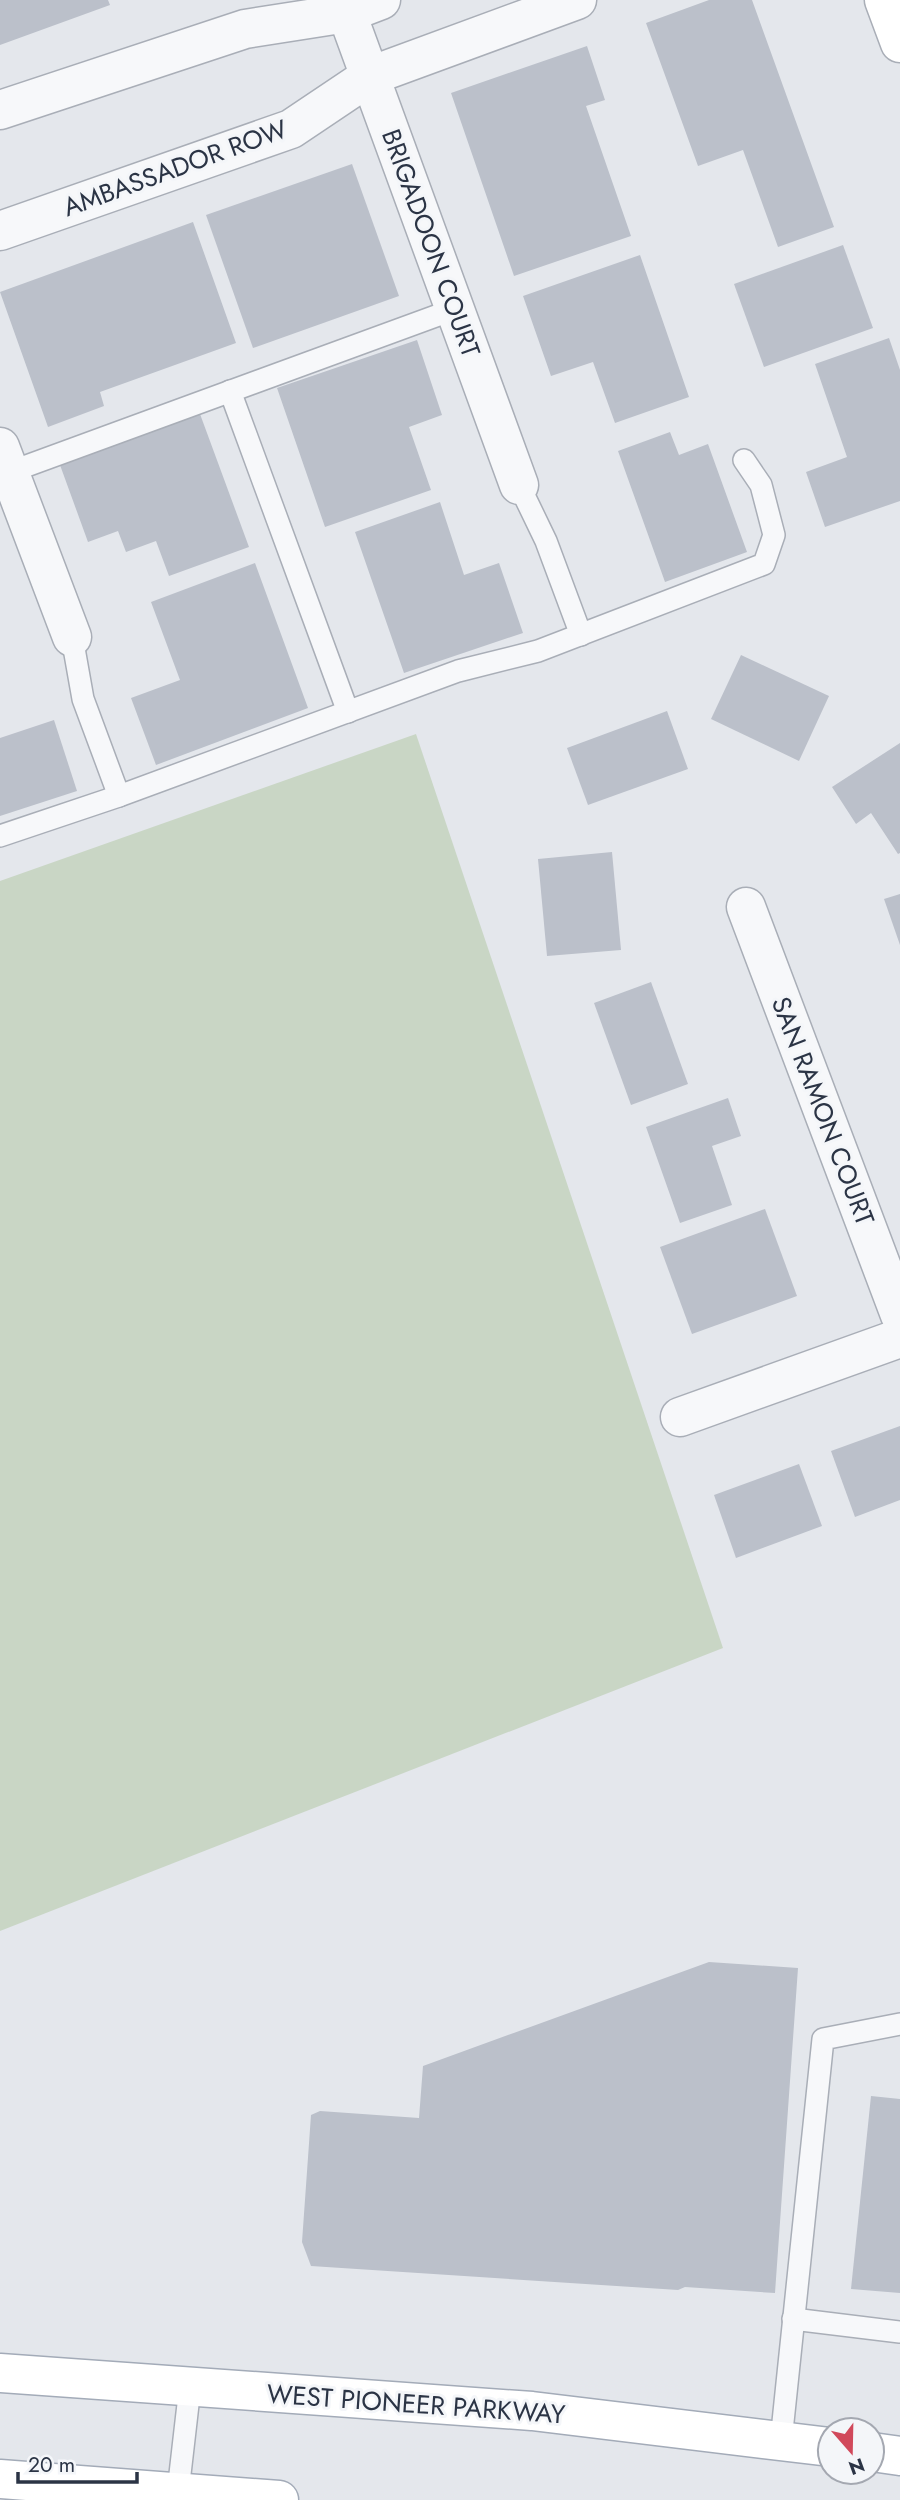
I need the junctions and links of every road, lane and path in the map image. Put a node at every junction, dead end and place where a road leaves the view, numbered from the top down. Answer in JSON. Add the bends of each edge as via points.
{"nodes":[{"id":1,"x":577,"y":0,"type":"edge"},
{"id":2,"x":884,"y":0,"type":"edge"},
{"id":3,"x":357,"y":4,"type":"edge"},
{"id":4,"x":900,"y":43,"type":"edge"},
{"id":5,"x":370,"y":76,"type":"junction"},
{"id":6,"x":0,"y":110,"type":"edge"},
{"id":7,"x":0,"y":231,"type":"edge"},
{"id":8,"x":455,"y":309,"type":"junction"},
{"id":9,"x":230,"y":391,"type":"junction"},
{"id":10,"x":5,"y":460,"type":"edge"},
{"id":11,"x":744,"y":460,"type":"dead end"},
{"id":12,"x":519,"y":485,"type":"joint"},
{"id":13,"x":581,"y":635,"type":"junction"},
{"id":14,"x":72,"y":637,"type":"joint"},
{"id":15,"x":348,"y":712,"type":"junction"},
{"id":16,"x":118,"y":796,"type":"junction"},
{"id":17,"x":0,"y":836,"type":"edge"},
{"id":18,"x":746,"y":907,"type":"dead end"},
{"id":19,"x":900,"y":1315,"type":"edge"},
{"id":20,"x":900,"y":1338,"type":"edge"},
{"id":21,"x":680,"y":1417,"type":"dead end"},
{"id":22,"x":900,"y":2024,"type":"edge"},
{"id":23,"x":793,"y":2319,"type":"junction"},
{"id":24,"x":900,"y":2332,"type":"edge"},
{"id":25,"x":0,"y":2373,"type":"edge"},
{"id":26,"x":190,"y":2387,"type":"junction"},
{"id":27,"x":781,"y":2441,"type":"junction"},
{"id":28,"x":816,"y":2445,"type":"edge"},
{"id":29,"x":0,"y":2479,"type":"edge"},
{"id":30,"x":177,"y":2496,"type":"edge"},
{"id":31,"x":279,"y":2500,"type":"edge"}],
"edges":[{"from":1,"to":5,"type":"street","name":"AMBASSADOR ROW"},
{"from":2,"to":4,"type":"main road"},
{"from":3,"to":5,"type":"street","name":"BRIGADOON COURT"},
{"from":3,"to":6,"type":"street","via":[[245,29]]},
{"from":5,"to":7,"type":"street","name":"AMBASSADOR ROW","via":[[291,128]]},
{"from":5,"to":8,"type":"street","name":"BRIGADOON COURT"},
{"from":8,"to":9,"type":"lane"},
{"from":8,"to":12,"type":"street","name":"BRIGADOON COURT"},
{"from":9,"to":10,"type":"lane"},
{"from":9,"to":15,"type":"lane"},
{"from":10,"to":14,"type":"street"},
{"from":11,"to":13,"type":"lane","via":[[761,485],[774,535],[764,564]]},
{"from":12,"to":13,"type":"lane","via":[[546,541]]},
{"from":13,"to":15,"type":"lane","via":[[538,652],[458,671]]},
{"from":14,"to":16,"type":"lane","via":[[83,699]]},
{"from":15,"to":16,"type":"lane"},
{"from":16,"to":17,"type":"lane"},
{"from":18,"to":19,"type":"street","name":"SAN RAMON COURT"},
{"from":20,"to":21,"type":"street"},
{"from":22,"to":23,"type":"lane","via":[[823,2039]]},
{"from":23,"to":24,"type":"lane"},
{"from":23,"to":27,"type":"lane"},
{"from":25,"to":26,"type":"main road","name":"WEST PIONEER PARKWAY"},
{"from":26,"to":27,"type":"main road","name":"WEST PIONEER PARKWAY","via":[[532,2410]]},
{"from":26,"to":30,"type":"lane"},
{"from":27,"to":28,"type":"main road","name":"WEST PIONEER PARKWAY"},
{"from":29,"to":30,"type":"main road"},
{"from":30,"to":31,"type":"main road"}]}
